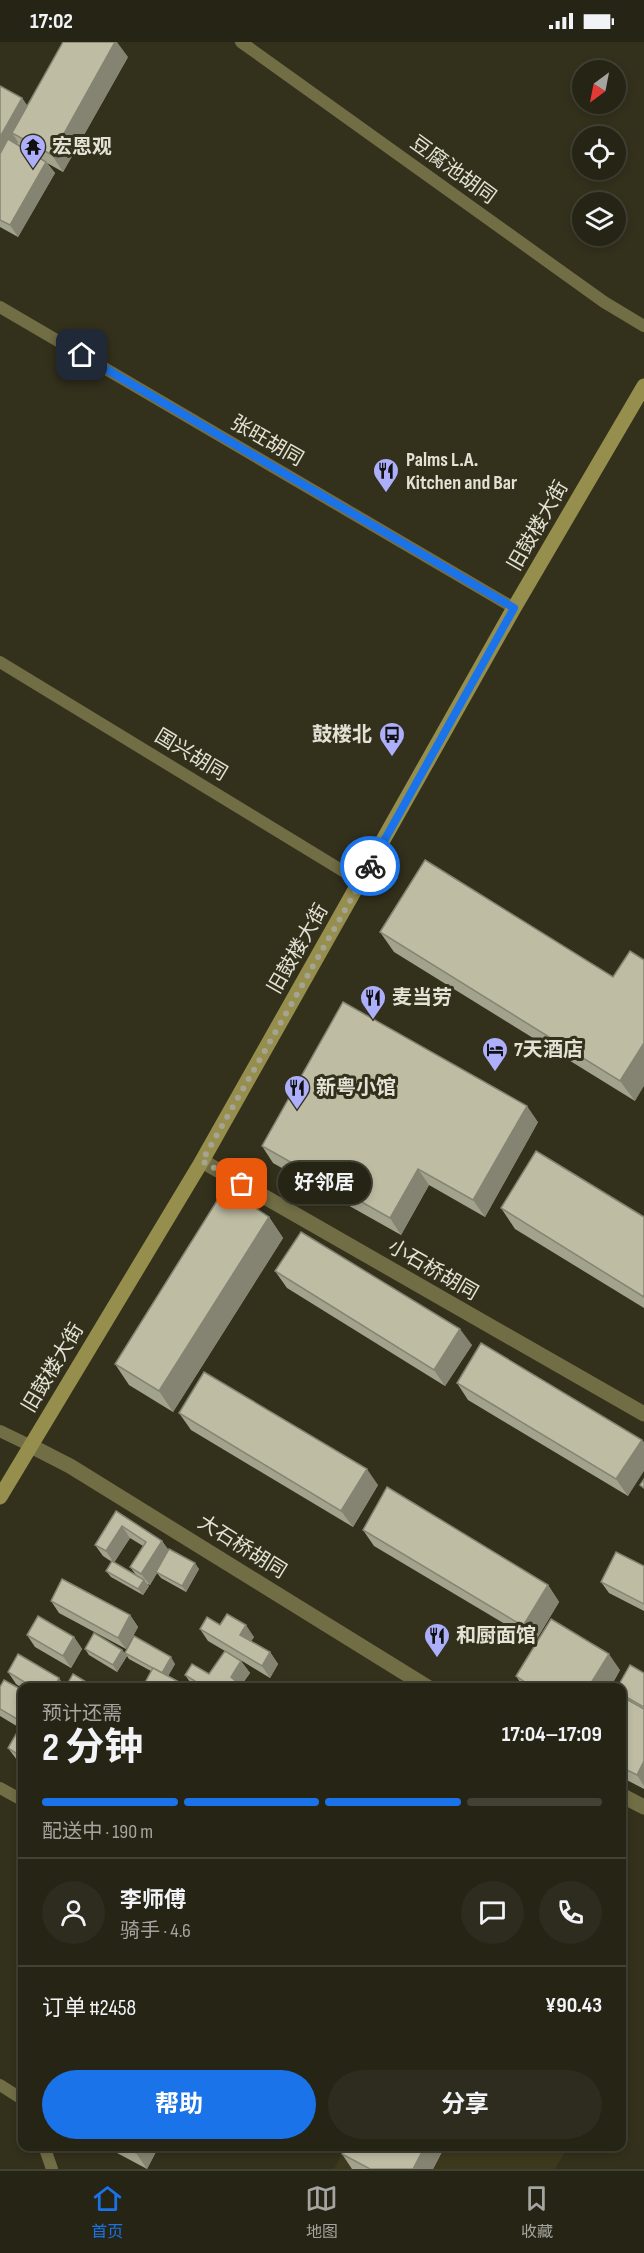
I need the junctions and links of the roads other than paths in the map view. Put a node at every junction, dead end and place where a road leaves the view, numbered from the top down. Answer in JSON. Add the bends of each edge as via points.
{"nodes":[{"id":1,"x":240,"y":42,"type":"edge"},
{"id":2,"x":0,"y":307,"type":"edge"},
{"id":3,"x":644,"y":326,"type":"edge"},
{"id":4,"x":644,"y":386,"type":"edge"},
{"id":5,"x":514,"y":608,"type":"junction"},
{"id":6,"x":0,"y":662,"type":"edge"},
{"id":7,"x":361,"y":882,"type":"junction"},
{"id":8,"x":202,"y":1161,"type":"junction"},
{"id":9,"x":644,"y":1414,"type":"edge"},
{"id":10,"x":0,"y":1431,"type":"edge"},
{"id":11,"x":31,"y":1446,"type":"junction"},
{"id":12,"x":0,"y":1497,"type":"edge"},
{"id":13,"x":421,"y":1683,"type":"edge"},
{"id":14,"x":0,"y":1788,"type":"edge"},
{"id":15,"x":18,"y":1798,"type":"edge"},
{"id":16,"x":626,"y":1798,"type":"edge"},
{"id":17,"x":644,"y":1807,"type":"edge"},
{"id":18,"x":0,"y":2085,"type":"edge"},
{"id":19,"x":18,"y":2096,"type":"edge"},
{"id":20,"x":47,"y":2151,"type":"edge"},
{"id":21,"x":52,"y":2169,"type":"edge"}],
"edges":[{"from":1,"to":3,"type":"lane","name":"豆腐池胡同","via":[[604,302]]},
{"from":2,"to":5,"type":"lane","name":"张旺胡同"},
{"from":4,"to":5,"type":"main road","name":"旧鼓楼大街"},
{"from":5,"to":7,"type":"main road","name":"旧鼓楼大街"},
{"from":6,"to":7,"type":"lane","name":"国兴胡同"},
{"from":7,"to":8,"type":"main road","name":"旧鼓楼大街"},
{"from":8,"to":9,"type":"street","name":"小石桥胡同"},
{"from":8,"to":11,"type":"main road","name":"旧鼓楼大街"},
{"from":10,"to":11,"type":"lane"},
{"from":11,"to":12,"type":"main road","name":"旧鼓楼大街"},
{"from":11,"to":13,"type":"street","name":"大石桥胡同","via":[[70,1466]]},
{"from":14,"to":15,"type":"lane"},
{"from":16,"to":17,"type":"street"},
{"from":18,"to":19,"type":"lane"},
{"from":20,"to":21,"type":"lane"}]}
